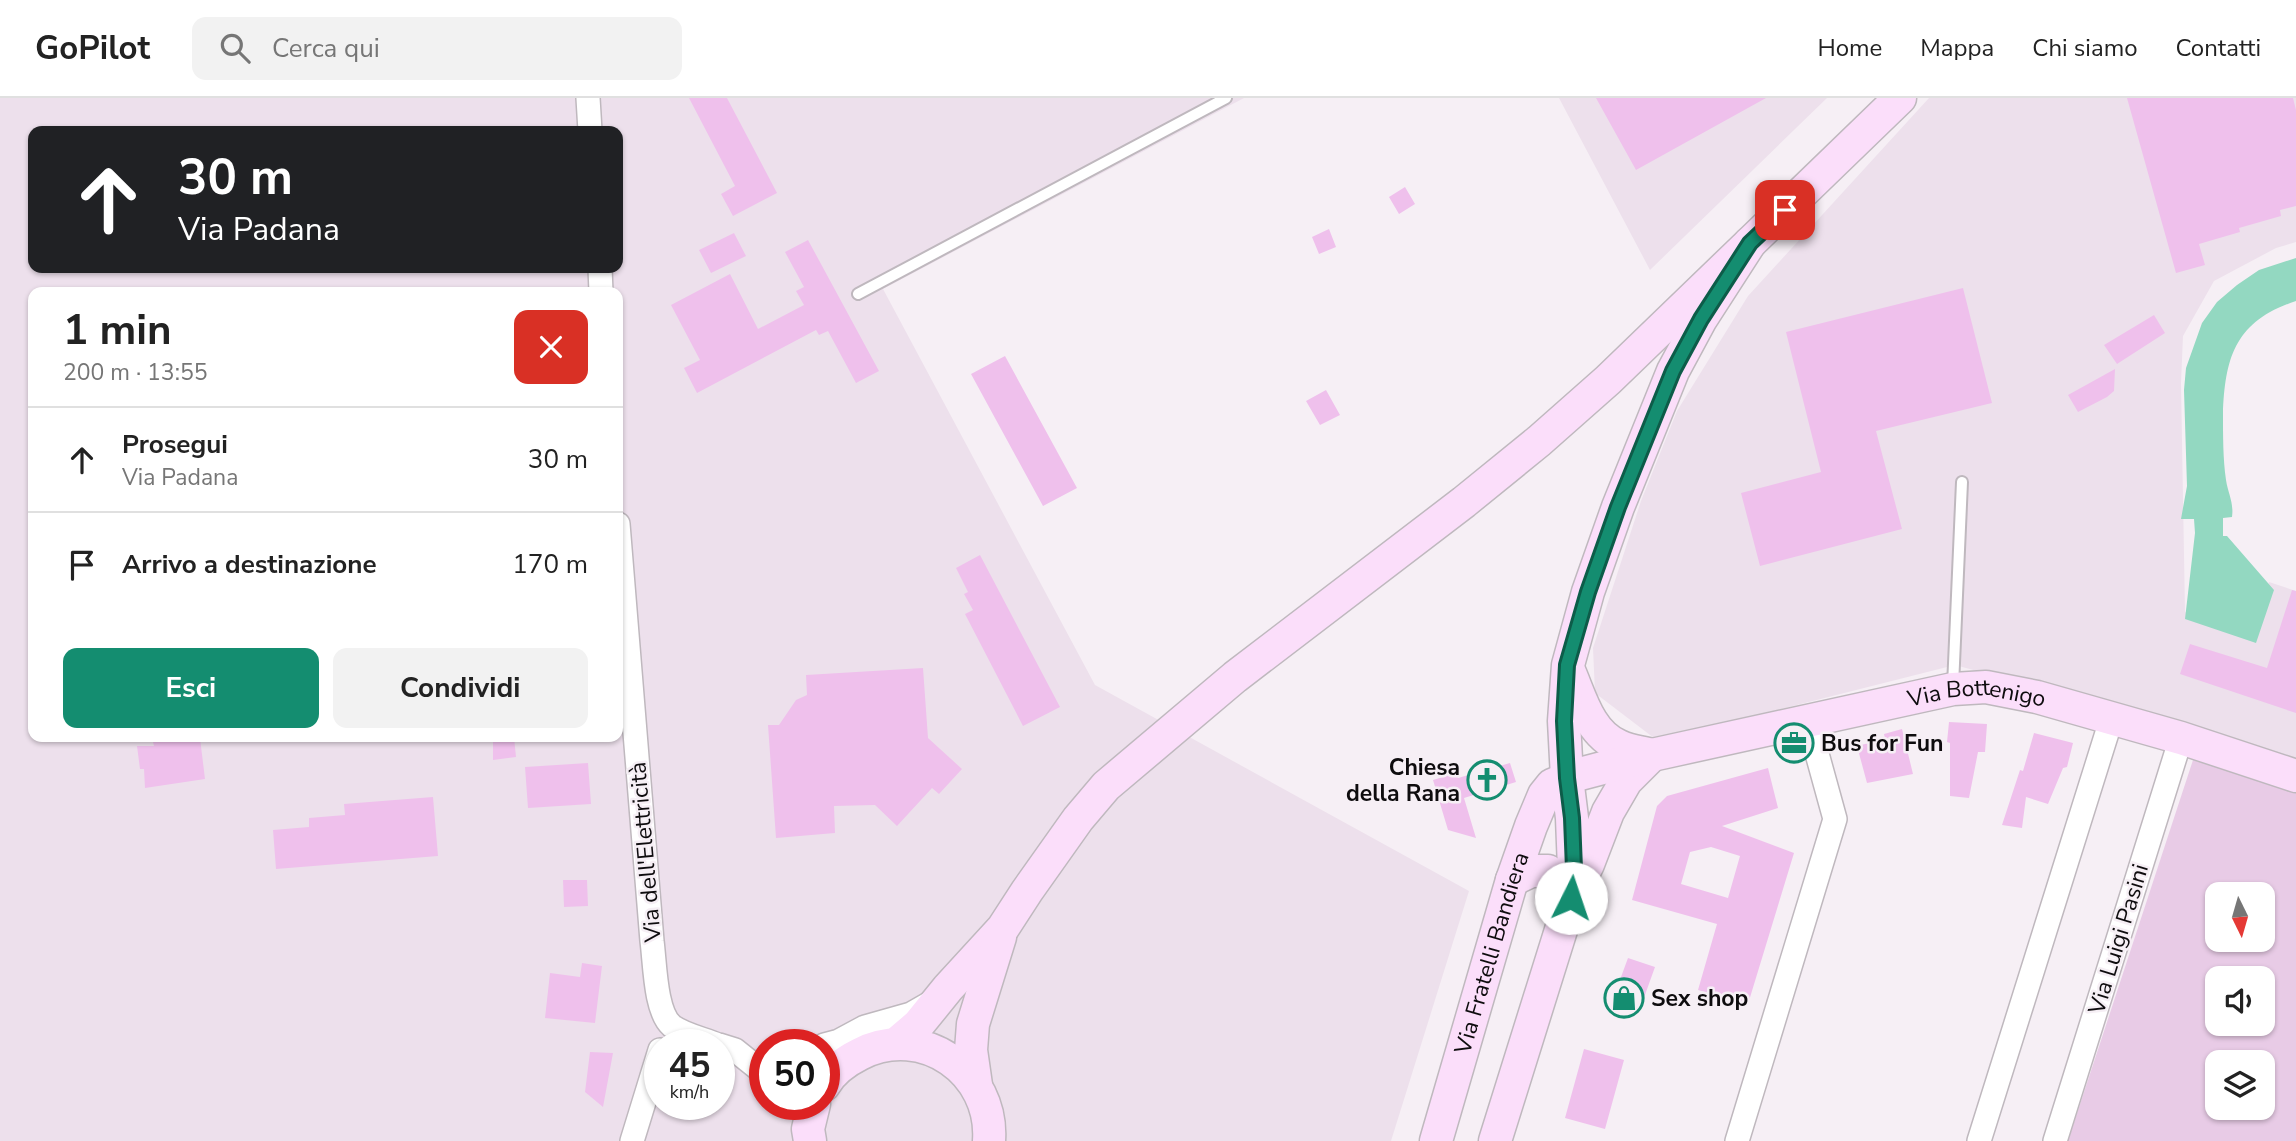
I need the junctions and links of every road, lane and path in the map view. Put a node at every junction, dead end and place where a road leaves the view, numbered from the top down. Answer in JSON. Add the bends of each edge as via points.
{"nodes":[{"id":1,"x":588,"y":98,"type":"edge"},
{"id":2,"x":1226,"y":98,"type":"edge"},
{"id":3,"x":1900,"y":98,"type":"edge"},
{"id":4,"x":590,"y":126,"type":"edge"},
{"id":5,"x":1750,"y":243,"type":"junction"},
{"id":6,"x":858,"y":294,"type":"dead end"},
{"id":7,"x":1962,"y":482,"type":"dead end"},
{"id":8,"x":623,"y":585,"type":"edge"},
{"id":9,"x":1567,"y":665,"type":"junction"},
{"id":10,"x":1953,"y":689,"type":"junction"},
{"id":11,"x":2112,"y":717,"type":"junction"},
{"id":12,"x":1808,"y":721,"type":"junction"},
{"id":13,"x":2180,"y":738,"type":"junction"},
{"id":14,"x":1651,"y":755,"type":"junction"},
{"id":15,"x":2296,"y":776,"type":"edge"},
{"id":16,"x":1567,"y":778,"type":"junction"},
{"id":17,"x":1512,"y":880,"type":"junction"},
{"id":18,"x":1571,"y":898,"type":"junction"},
{"id":19,"x":1003,"y":928,"type":"junction"},
{"id":20,"x":941,"y":997,"type":"junction"},
{"id":21,"x":664,"y":1029,"type":"edge"},
{"id":22,"x":840,"y":1040,"type":"edge"},
{"id":23,"x":897,"y":1044,"type":"junction"},
{"id":24,"x":840,"y":1054,"type":"edge"},
{"id":25,"x":976,"y":1085,"type":"junction"},
{"id":26,"x":644,"y":1105,"type":"edge"},
{"id":27,"x":993,"y":1136,"type":"edge"},
{"id":28,"x":632,"y":1141,"type":"edge"},
{"id":29,"x":1436,"y":1141,"type":"edge"},
{"id":30,"x":1495,"y":1141,"type":"edge"},
{"id":31,"x":1737,"y":1141,"type":"edge"},
{"id":32,"x":1979,"y":1141,"type":"edge"},
{"id":33,"x":2055,"y":1141,"type":"edge"}],
"edges":[{"from":1,"to":4,"type":"street"},
{"from":2,"to":6,"type":"lane"},
{"from":3,"to":5,"type":"main road"},
{"from":5,"to":9,"type":"main road","via":[[1673,371],[1614,519]]},
{"from":5,"to":19,"type":"main road","via":[[1539,441],[1234,677],[1106,786]]},
{"from":7,"to":10,"type":"lane"},
{"from":8,"to":21,"type":"street","name":"Via dell'Elettricità","via":[[652,942]]},
{"from":9,"to":14,"type":"main road","via":[[1597,730],[1617,746]]},
{"from":9,"to":16,"type":"main road"},
{"from":10,"to":11,"type":"main road","name":"Via Bottenigo","via":[[1986,687]]},
{"from":10,"to":12,"type":"main road","name":"Via Bottenigo"},
{"from":11,"to":13,"type":"main road","name":"Via Bottenigo"},
{"from":11,"to":32,"type":"street"},
{"from":12,"to":14,"type":"main road","name":"Via Bottenigo"},
{"from":12,"to":31,"type":"street","via":[[1835,819]]},
{"from":13,"to":15,"type":"main road","name":"Via Bottenigo"},
{"from":13,"to":33,"type":"street","name":"Via Luigi Pasini"},
{"from":14,"to":16,"type":"main road","name":"Via Fratelli Bandiera"},
{"from":14,"to":18,"type":"main road","via":[[1626,781],[1608,812]]},
{"from":16,"to":17,"type":"main road","name":"Via Fratelli Bandiera","via":[[1544,795]]},
{"from":16,"to":18,"type":"main road","via":[[1574,869]]},
{"from":17,"to":18,"type":"main road","via":[[1539,869],[1548,871]]},
{"from":17,"to":29,"type":"main road","name":"Via Fratelli Bandiera"},
{"from":18,"to":30,"type":"main road"},
{"from":19,"to":20,"type":"main road"},
{"from":19,"to":25,"type":"main road","via":[[973,1024]]},
{"from":20,"to":22,"type":"street","via":[[911,1014],[865,1027]]},
{"from":20,"to":23,"type":"main road"},
{"from":23,"to":24,"type":"main road"},
{"from":23,"to":25,"type":"main road","via":[[928,1048],[956,1063]]},
{"from":25,"to":27,"type":"main road"},
{"from":26,"to":28,"type":"street"}]}
